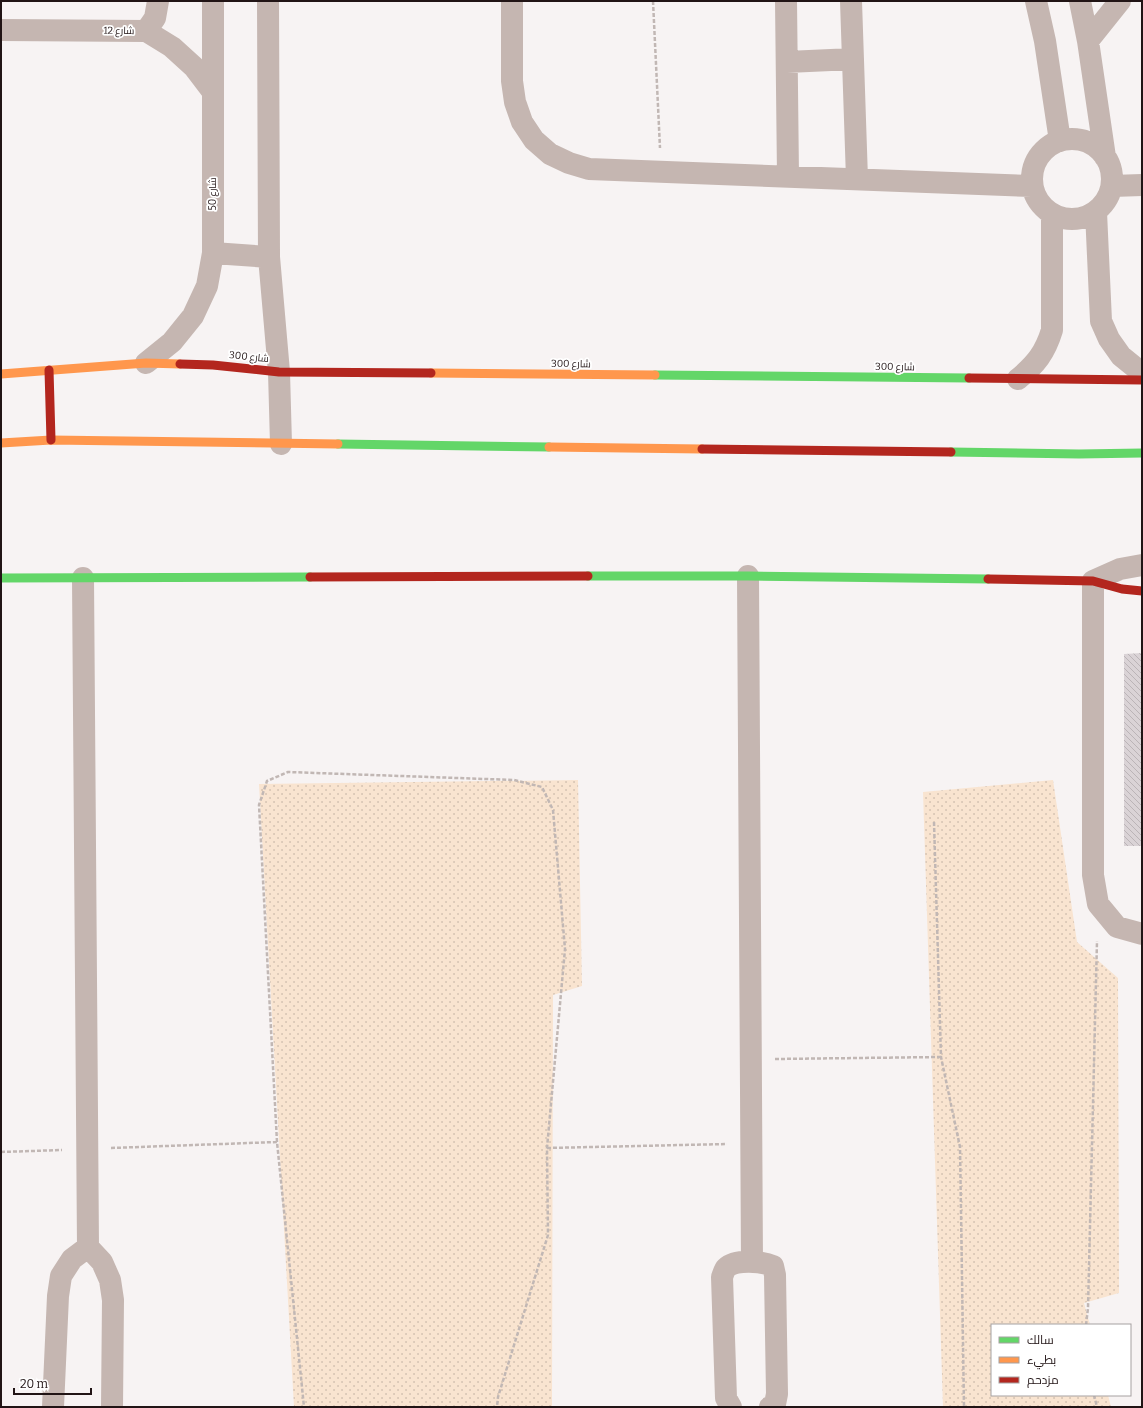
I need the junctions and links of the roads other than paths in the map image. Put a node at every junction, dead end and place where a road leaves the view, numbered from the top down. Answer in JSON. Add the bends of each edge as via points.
{"nodes":[{"id":1,"x":158,"y":1,"type":"edge"},
{"id":2,"x":213,"y":1,"type":"edge"},
{"id":3,"x":268,"y":1,"type":"edge"},
{"id":4,"x":512,"y":1,"type":"edge"},
{"id":5,"x":786,"y":1,"type":"edge"},
{"id":6,"x":851,"y":1,"type":"edge"},
{"id":7,"x":1036,"y":1,"type":"edge"},
{"id":8,"x":1080,"y":1,"type":"edge"},
{"id":9,"x":1120,"y":1,"type":"edge"},
{"id":10,"x":1,"y":30,"type":"edge"},
{"id":11,"x":146,"y":31,"type":"junction"},
{"id":12,"x":1088,"y":41,"type":"junction"},
{"id":13,"x":853,"y":59,"type":"junction"},
{"id":14,"x":786,"y":62,"type":"junction"},
{"id":15,"x":213,"y":92,"type":"junction"},
{"id":16,"x":1060,"y":141,"type":"junction"},
{"id":17,"x":1105,"y":157,"type":"junction"},
{"id":18,"x":788,"y":176,"type":"junction"},
{"id":19,"x":857,"y":179,"type":"junction"},
{"id":20,"x":1142,"y":185,"type":"edge"},
{"id":21,"x":1032,"y":186,"type":"junction"},
{"id":22,"x":1112,"y":186,"type":"junction"},
{"id":23,"x":1096,"y":212,"type":"junction"},
{"id":24,"x":1052,"y":214,"type":"junction"},
{"id":25,"x":213,"y":253,"type":"junction"},
{"id":26,"x":269,"y":257,"type":"junction"},
{"id":27,"x":146,"y":364,"type":"junction"},
{"id":28,"x":49,"y":370,"type":"junction"},
{"id":29,"x":279,"y":372,"type":"junction"},
{"id":30,"x":1142,"y":373,"type":"edge"},
{"id":31,"x":1,"y":374,"type":"edge"},
{"id":32,"x":1018,"y":379,"type":"junction"},
{"id":33,"x":1142,"y":380,"type":"edge"},
{"id":34,"x":51,"y":440,"type":"junction"},
{"id":35,"x":1,"y":443,"type":"edge"},
{"id":36,"x":281,"y":444,"type":"junction"},
{"id":37,"x":1142,"y":453,"type":"edge"},
{"id":38,"x":1142,"y":565,"type":"edge"},
{"id":39,"x":748,"y":576,"type":"junction"},
{"id":40,"x":1,"y":578,"type":"edge"},
{"id":41,"x":83,"y":578,"type":"junction"},
{"id":42,"x":1093,"y":581,"type":"junction"},
{"id":43,"x":1142,"y":592,"type":"edge"},
{"id":44,"x":1142,"y":934,"type":"edge"},
{"id":45,"x":88,"y":1247,"type":"junction"},
{"id":46,"x":752,"y":1262,"type":"junction"},
{"id":47,"x":53,"y":1407,"type":"edge"},
{"id":48,"x":112,"y":1407,"type":"edge"},
{"id":49,"x":731,"y":1407,"type":"edge"},
{"id":50,"x":770,"y":1407,"type":"edge"}],
"edges":[{"from":1,"to":11,"type":"street","via":[[155,18]]},
{"from":2,"to":15,"type":"street","name":"شارع 50"},
{"from":3,"to":26,"type":"street"},
{"from":4,"to":18,"type":"street","via":[[514,102],[522,122],[534,140],[550,154],[589,169]]},
{"from":5,"to":14,"type":"street"},
{"from":6,"to":13,"type":"street"},
{"from":7,"to":16,"type":"street","via":[[1045,41]]},
{"from":8,"to":12,"type":"street"},
{"from":9,"to":12,"type":"street"},
{"from":10,"to":11,"type":"street","name":"شارع 12"},
{"from":11,"to":15,"type":"street","name":"شارع 12","via":[[178,52],[194,67]]},
{"from":12,"to":17,"type":"street"},
{"from":13,"to":14,"type":"street"},
{"from":13,"to":19,"type":"street"},
{"from":14,"to":18,"type":"street"},
{"from":15,"to":25,"type":"street","name":"شارع 50"},
{"from":16,"to":17,"type":"street","via":[[1080,140],[1090,143]]},
{"from":16,"to":21,"type":"street","via":[[1038,158],[1034,167]]},
{"from":17,"to":22,"type":"street","via":[[1110,166]]},
{"from":18,"to":19,"type":"street"},
{"from":19,"to":21,"type":"street"},
{"from":20,"to":22,"type":"street"},
{"from":21,"to":24,"type":"street","via":[[1039,202]]},
{"from":22,"to":23,"type":"street","via":[[1104,205]]},
{"from":23,"to":24,"type":"street","via":[[1079,219],[1065,219]]},
{"from":23,"to":30,"type":"street","via":[[1101,321],[1121,356]]},
{"from":24,"to":32,"type":"street","via":[[1052,330],[1047,346],[1029,370]]},
{"from":25,"to":26,"type":"street"},
{"from":25,"to":27,"type":"street","name":"شارع 50","via":[[207,286],[193,316],[172,342]]},
{"from":26,"to":29,"type":"street"},
{"from":27,"to":28,"type":"street","name":"شارع 300"},
{"from":27,"to":29,"type":"street","name":"شارع 300","via":[[213,364]]},
{"from":28,"to":31,"type":"street","name":"شارع 300"},
{"from":28,"to":34,"type":"street"},
{"from":29,"to":32,"type":"street","name":"شارع 300"},
{"from":29,"to":36,"type":"street"},
{"from":32,"to":33,"type":"street","name":"شارع 300"},
{"from":34,"to":35,"type":"street"},
{"from":34,"to":36,"type":"street"},
{"from":36,"to":37,"type":"street"},
{"from":38,"to":42,"type":"street","via":[[1120,569]]},
{"from":39,"to":41,"type":"street"},
{"from":39,"to":42,"type":"street"},
{"from":39,"to":46,"type":"street"},
{"from":40,"to":41,"type":"street"},
{"from":41,"to":45,"type":"street"},
{"from":42,"to":43,"type":"street"},
{"from":42,"to":44,"type":"street","via":[[1093,875],[1098,904],[1117,927]]},
{"from":45,"to":47,"type":"street","via":[[72,1259],[61,1276]]},
{"from":45,"to":48,"type":"street","via":[[102,1262],[110,1280],[113,1300]]},
{"from":46,"to":49,"type":"street","via":[[735,1263],[726,1269],[722,1277],[726,1398]]},
{"from":46,"to":50,"type":"street","via":[[765,1262],[773,1266],[775,1274],[777,1394],[775,1404]]}]}
